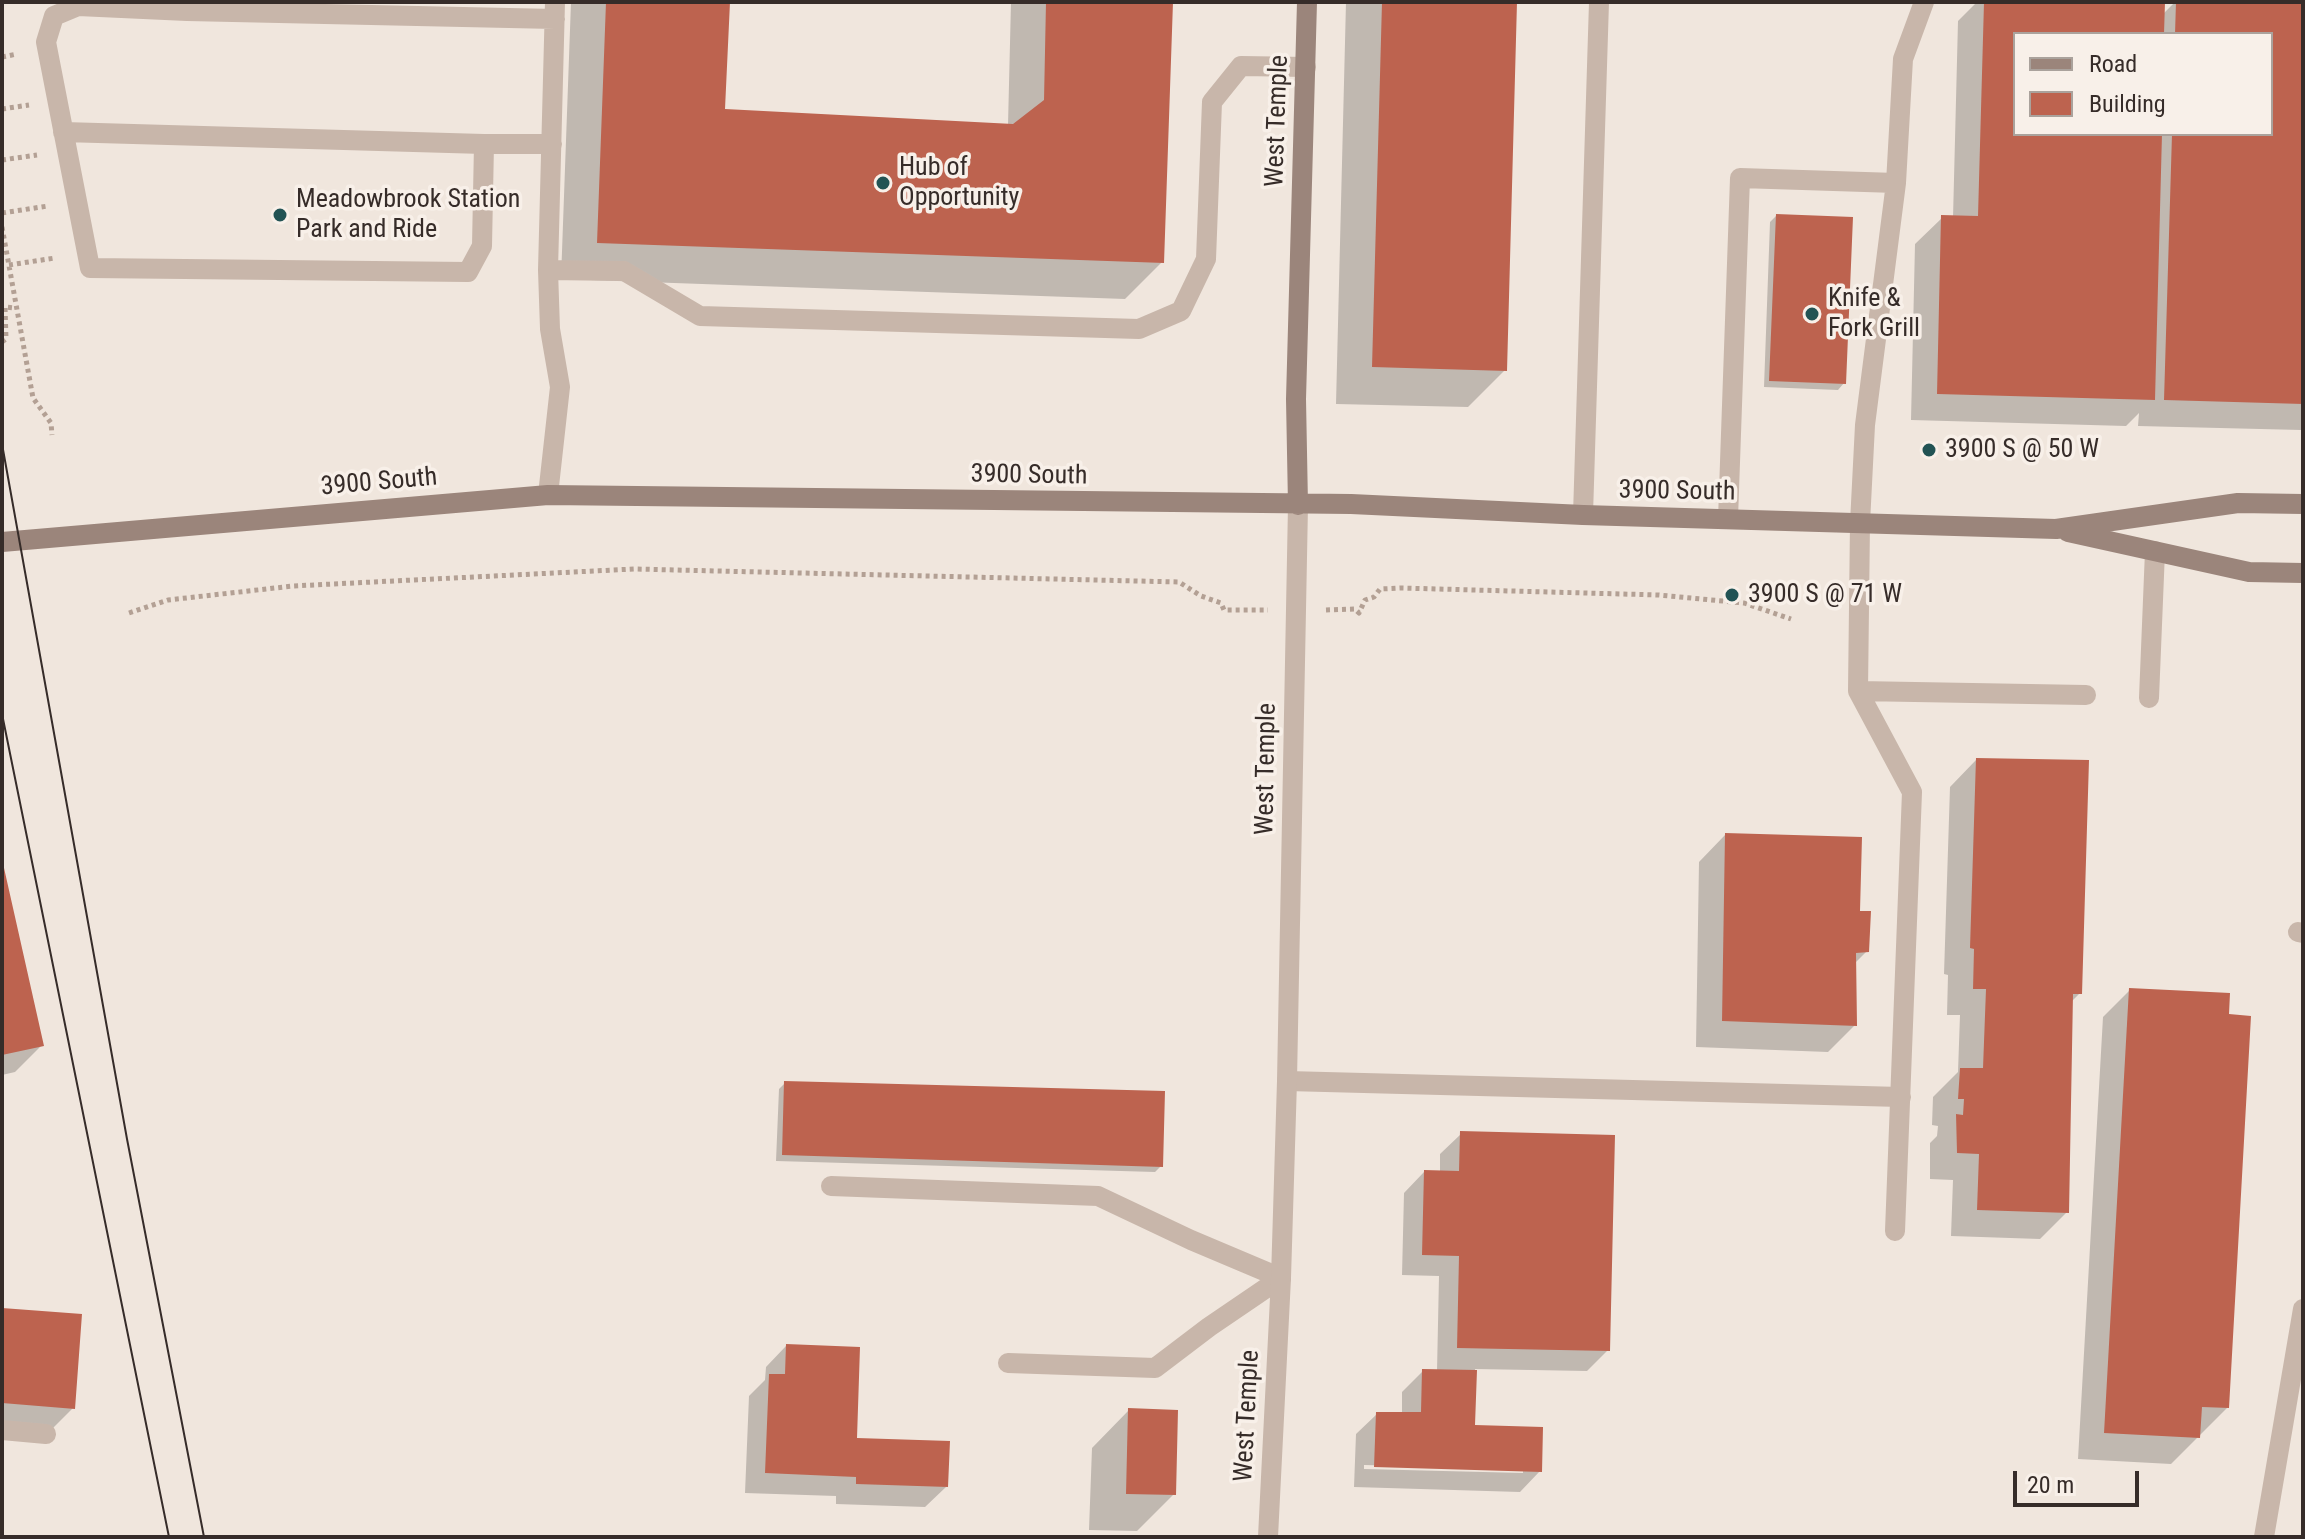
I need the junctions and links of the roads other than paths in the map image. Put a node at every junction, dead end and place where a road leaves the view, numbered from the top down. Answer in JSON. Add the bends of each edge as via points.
{"nodes":[{"id":1,"x":1307,"y":2,"type":"edge"},
{"id":2,"x":1599,"y":2,"type":"edge"},
{"id":3,"x":1924,"y":2,"type":"edge"},
{"id":4,"x":188,"y":6,"type":"edge"},
{"id":5,"x":555,"y":10,"type":"edge"},
{"id":6,"x":1306,"y":67,"type":"junction"},
{"id":7,"x":63,"y":132,"type":"junction"},
{"id":8,"x":484,"y":144,"type":"junction"},
{"id":9,"x":552,"y":144,"type":"junction"},
{"id":10,"x":1896,"y":183,"type":"junction"},
{"id":11,"x":548,"y":270,"type":"junction"},
{"id":12,"x":548,"y":495,"type":"junction"},
{"id":13,"x":2303,"y":504,"type":"edge"},
{"id":14,"x":1298,"y":505,"type":"junction"},
{"id":15,"x":1583,"y":515,"type":"junction"},
{"id":16,"x":1728,"y":519,"type":"junction"},
{"id":17,"x":1860,"y":523,"type":"junction"},
{"id":18,"x":2056,"y":529,"type":"junction"},
{"id":19,"x":2,"y":542,"type":"edge"},
{"id":20,"x":2155,"y":551,"type":"junction"},
{"id":21,"x":2303,"y":573,"type":"edge"},
{"id":22,"x":1858,"y":691,"type":"junction"},
{"id":23,"x":2086,"y":695,"type":"dead end"},
{"id":24,"x":2149,"y":698,"type":"dead end"},
{"id":25,"x":1287,"y":1081,"type":"junction"},
{"id":26,"x":1901,"y":1097,"type":"junction"},
{"id":27,"x":831,"y":1186,"type":"dead end"},
{"id":28,"x":1895,"y":1231,"type":"dead end"},
{"id":29,"x":1281,"y":1278,"type":"junction"},
{"id":30,"x":2303,"y":1309,"type":"edge"},
{"id":31,"x":1008,"y":1363,"type":"dead end"},
{"id":32,"x":2,"y":1430,"type":"edge"},
{"id":33,"x":46,"y":1434,"type":"dead end"},
{"id":34,"x":1268,"y":1537,"type":"edge"},
{"id":35,"x":2264,"y":1537,"type":"edge"}],
"edges":[{"from":1,"to":6,"type":"main road","name":"West Temple"},
{"from":2,"to":15,"type":"street"},
{"from":3,"to":10,"type":"street","via":[[1903,59]]},
{"from":4,"to":5,"type":"street"},
{"from":4,"to":7,"type":"street","via":[[78,6],[54,16],[46,42]]},
{"from":5,"to":9,"type":"street"},
{"from":6,"to":11,"type":"street","via":[[1241,66],[1212,102],[1206,259],[1181,311],[1139,329],[700,316],[624,271]]},
{"from":6,"to":14,"type":"main road","name":"West Temple"},
{"from":7,"to":8,"type":"street"},
{"from":7,"to":8,"type":"street","via":[[90,268],[468,272],[482,246]]},
{"from":8,"to":9,"type":"street"},
{"from":9,"to":11,"type":"street"},
{"from":10,"to":16,"type":"street","via":[[1740,178]]},
{"from":10,"to":17,"type":"street","via":[[1865,425]]},
{"from":11,"to":12,"type":"street","via":[[550,329],[560,387]]},
{"from":12,"to":14,"type":"main road","name":"3900 South"},
{"from":12,"to":19,"type":"main road","name":"3900 South"},
{"from":13,"to":18,"type":"main road","name":"3900 South","via":[[2238,503]]},
{"from":14,"to":15,"type":"main road","name":"3900 South"},
{"from":14,"to":25,"type":"street","name":"West Temple"},
{"from":15,"to":16,"type":"main road","name":"3900 South"},
{"from":16,"to":17,"type":"main road","name":"3900 South"},
{"from":17,"to":18,"type":"main road","name":"3900 South"},
{"from":17,"to":22,"type":"street"},
{"from":18,"to":20,"type":"main road","name":"3900 South"},
{"from":20,"to":21,"type":"main road","name":"3900 South","via":[[2249,572]]},
{"from":20,"to":24,"type":"street"},
{"from":22,"to":23,"type":"street"},
{"from":22,"to":26,"type":"street","via":[[1912,792]]},
{"from":25,"to":26,"type":"street"},
{"from":25,"to":29,"type":"street","name":"West Temple"},
{"from":26,"to":28,"type":"street"},
{"from":27,"to":29,"type":"street","via":[[1098,1196]]},
{"from":29,"to":31,"type":"street","via":[[1155,1368]]},
{"from":29,"to":34,"type":"street","name":"West Temple"},
{"from":30,"to":35,"type":"street"},
{"from":32,"to":33,"type":"street"}]}
